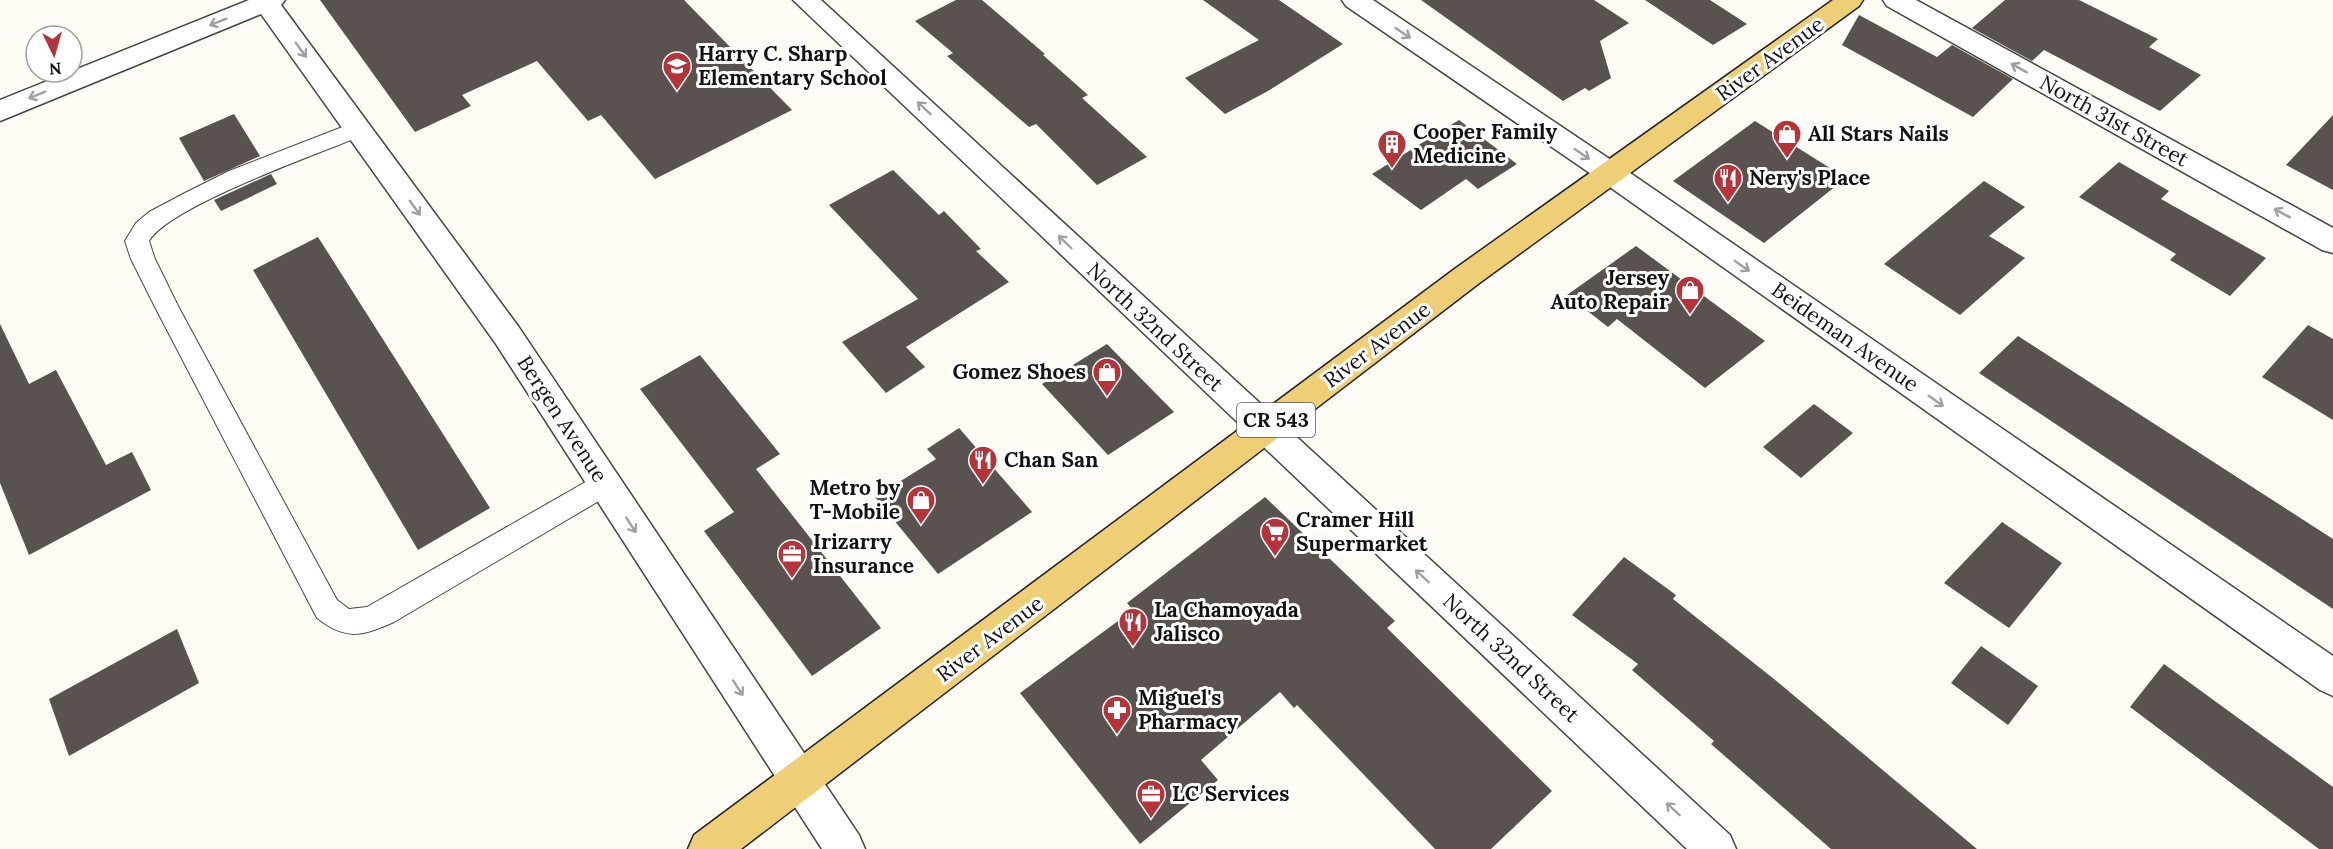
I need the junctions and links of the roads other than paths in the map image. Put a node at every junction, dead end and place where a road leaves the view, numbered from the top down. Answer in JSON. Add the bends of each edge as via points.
{"nodes":[{"id":1,"x":806,"y":0,"type":"edge"},
{"id":2,"x":1355,"y":0,"type":"edge"},
{"id":3,"x":1850,"y":0,"type":"edge"},
{"id":4,"x":1896,"y":0,"type":"edge"},
{"id":5,"x":268,"y":1,"type":"edge"},
{"id":6,"x":0,"y":111,"type":"edge"},
{"id":7,"x":358,"y":129,"type":"junction"},
{"id":8,"x":1610,"y":173,"type":"junction"},
{"id":9,"x":2333,"y":242,"type":"edge"},
{"id":10,"x":1264,"y":429,"type":"junction"},
{"id":11,"x":604,"y":484,"type":"junction"},
{"id":12,"x":2333,"y":678,"type":"edge"},
{"id":13,"x":800,"y":782,"type":"junction"},
{"id":14,"x":708,"y":849,"type":"edge"},
{"id":15,"x":845,"y":849,"type":"edge"},
{"id":16,"x":1716,"y":849,"type":"edge"}],
"edges":[{"from":10,"to":1,"type":"street","name":"North 32nd Street","one_way":true},
{"from":2,"to":8,"type":"street","name":"Beideman Avenue","one_way":true},
{"from":3,"to":8,"type":"main road","name":"River Avenue","number":"CR 543"},
{"from":9,"to":4,"type":"street","name":"North 31st Street","one_way":true},
{"from":5,"to":6,"type":"street","one_way":true},
{"from":5,"to":7,"type":"street","name":"Bergen Avenue","one_way":true},
{"from":7,"to":11,"type":"street","name":"Bergen Avenue","one_way":true,"via":[[507,335]]},
{"from":7,"to":11,"type":"lane","via":[[237,177],[193,199],[157,218],[137,241],[142,259],[327,609],[347,622],[360,623],[384,613]]},
{"from":8,"to":10,"type":"main road","name":"River Avenue","number":"CR 543"},
{"from":8,"to":12,"type":"street","name":"Beideman Avenue","one_way":true},
{"from":10,"to":13,"type":"main road","name":"River Avenue","number":"CR 543"},
{"from":16,"to":10,"type":"street","name":"North 32nd Street","one_way":true},
{"from":11,"to":13,"type":"street","name":"Bergen Avenue","one_way":true},
{"from":13,"to":14,"type":"main road","name":"River Avenue","number":"CR 543"},
{"from":13,"to":15,"type":"street","name":"Bergen Avenue"}]}
